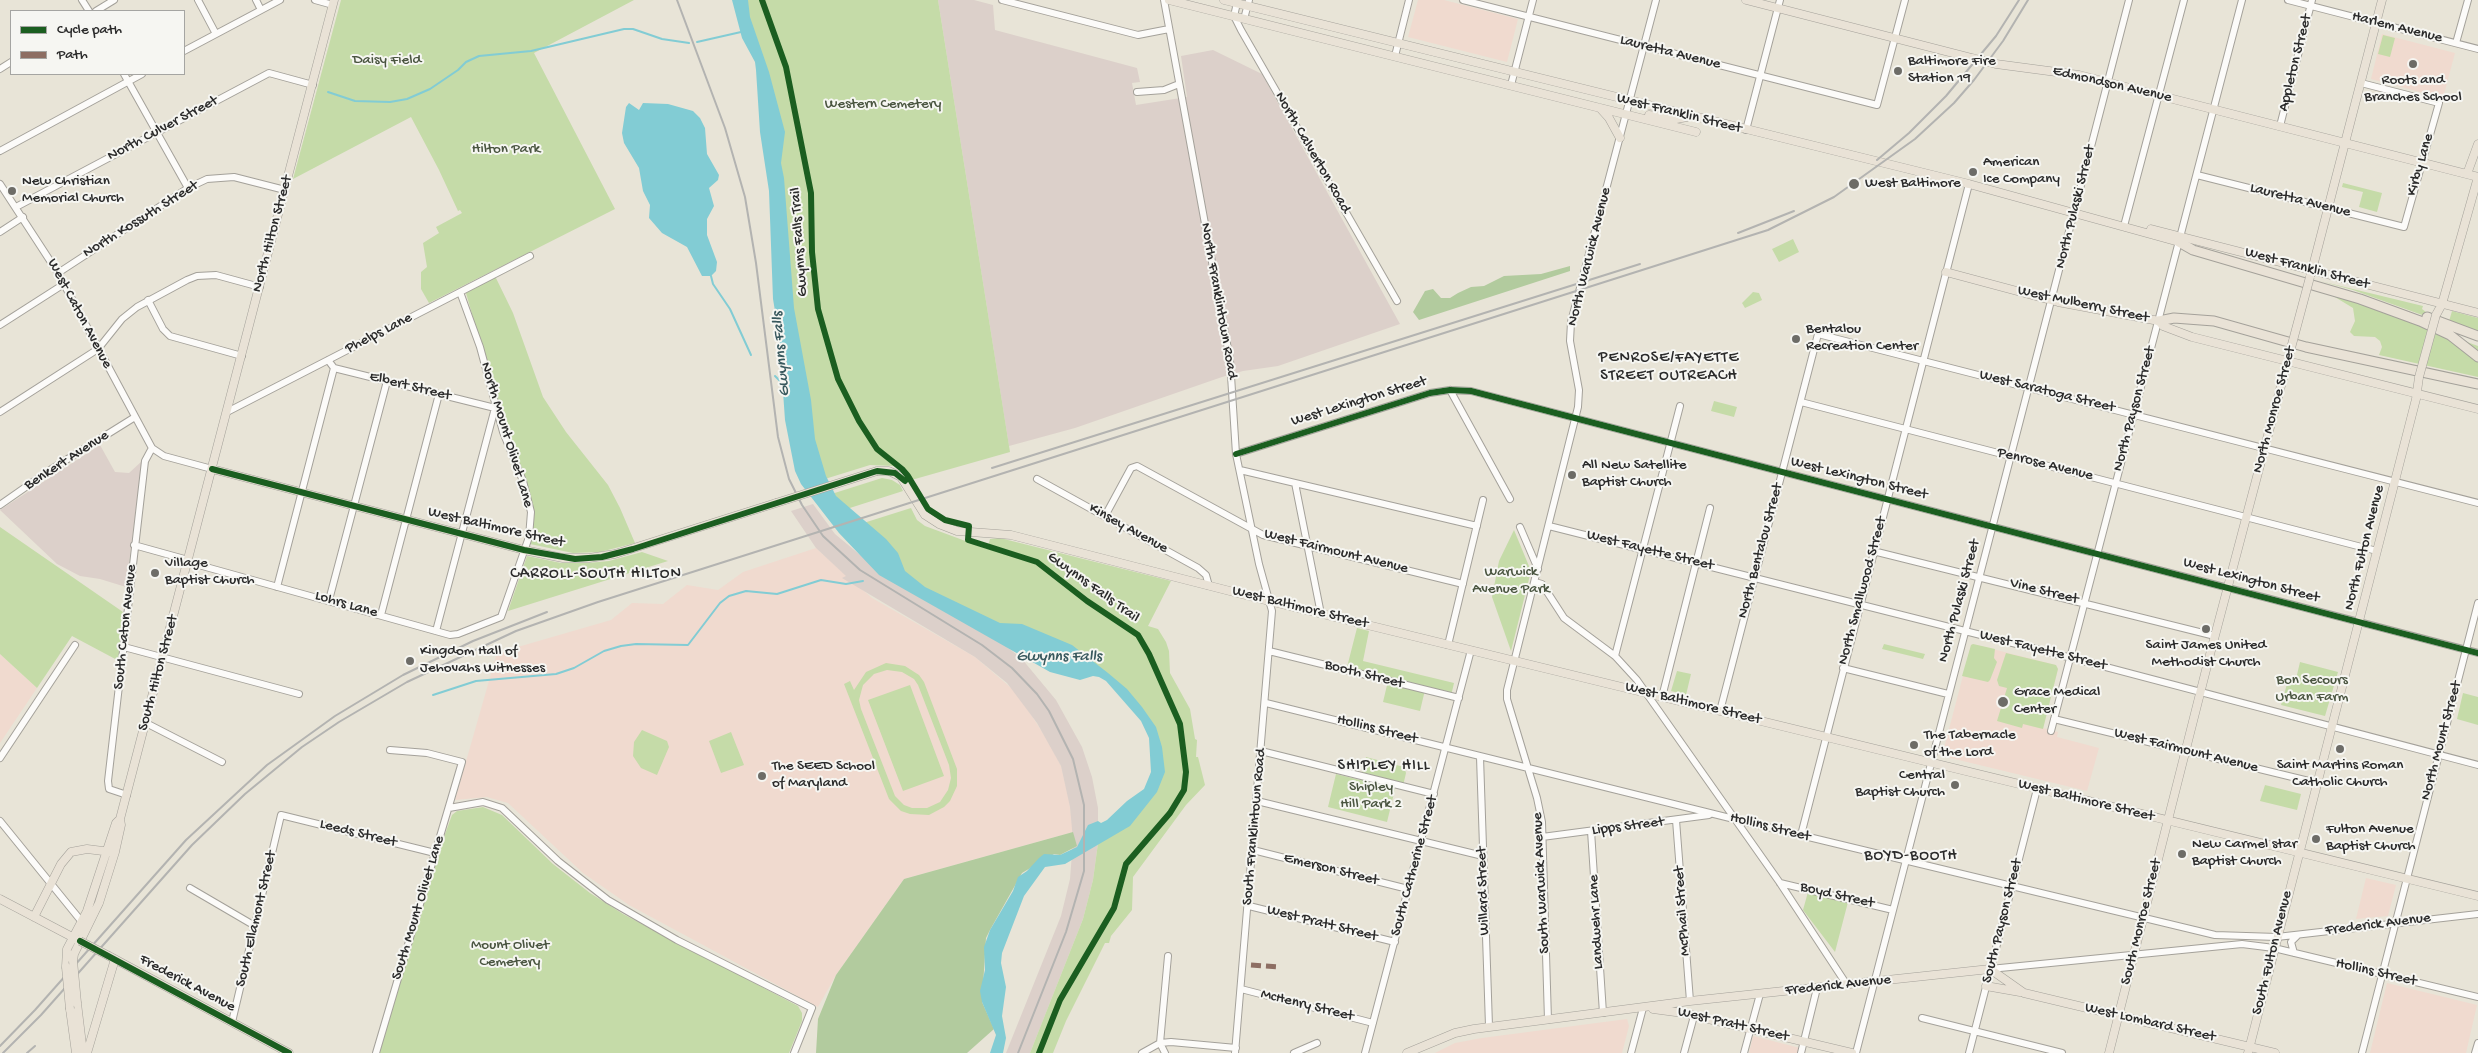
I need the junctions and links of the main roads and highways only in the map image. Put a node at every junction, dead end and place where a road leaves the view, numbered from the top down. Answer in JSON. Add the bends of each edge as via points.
{"nodes":[{"id":1,"x":1169,"y":0,"type":"edge"},
{"id":2,"x":1224,"y":0,"type":"edge"},
{"id":3,"x":1746,"y":0,"type":"edge"},
{"id":4,"x":2382,"y":0,"type":"edge"},
{"id":5,"x":334,"y":2,"type":"edge"},
{"id":6,"x":1248,"y":3,"type":"edge"},
{"id":7,"x":1779,"y":4,"type":"edge"},
{"id":8,"x":1600,"y":108,"type":"junction"},
{"id":9,"x":1626,"y":114,"type":"junction"},
{"id":10,"x":1691,"y":117,"type":"junction"},
{"id":11,"x":1696,"y":132,"type":"dead end"},
{"id":12,"x":1620,"y":138,"type":"road end"},
{"id":13,"x":2346,"y":143,"type":"junction"},
{"id":14,"x":2478,"y":144,"type":"edge"},
{"id":15,"x":2467,"y":174,"type":"junction"},
{"id":16,"x":2478,"y":177,"type":"edge"},
{"id":17,"x":2179,"y":239,"type":"junction"},
{"id":18,"x":1946,"y":272,"type":"road end"},
{"id":19,"x":2311,"y":274,"type":"junction"},
{"id":20,"x":2442,"y":304,"type":"junction"},
{"id":21,"x":2478,"y":313,"type":"edge"},
{"id":22,"x":2158,"y":321,"type":"junction"},
{"id":23,"x":2478,"y":336,"type":"edge"},
{"id":24,"x":2478,"y":357,"type":"edge"},
{"id":25,"x":2288,"y":361,"type":"junction"},
{"id":26,"x":2478,"y":384,"type":"edge"},
{"id":27,"x":2417,"y":393,"type":"junction"},
{"id":28,"x":2478,"y":409,"type":"edge"},
{"id":29,"x":212,"y":469,"type":"junction"},
{"id":30,"x":2168,"y":821,"type":"junction"},
{"id":31,"x":111,"y":852,"type":"junction"},
{"id":32,"x":2299,"y":853,"type":"junction"},
{"id":33,"x":2478,"y":896,"type":"edge"},
{"id":34,"x":0,"y":899,"type":"edge"},
{"id":35,"x":34,"y":917,"type":"junction"},
{"id":36,"x":76,"y":939,"type":"junction"},
{"id":37,"x":112,"y":958,"type":"junction"},
{"id":38,"x":1990,"y":969,"type":"joint"},
{"id":39,"x":1986,"y":986,"type":"road end"},
{"id":40,"x":2024,"y":993,"type":"junction"},
{"id":41,"x":1643,"y":1008,"type":"junction"},
{"id":42,"x":2119,"y":1015,"type":"junction"},
{"id":43,"x":2249,"y":1050,"type":"edge"},
{"id":44,"x":76,"y":1053,"type":"edge"},
{"id":45,"x":85,"y":1053,"type":"edge"},
{"id":46,"x":289,"y":1053,"type":"edge"},
{"id":47,"x":1407,"y":1053,"type":"edge"},
{"id":48,"x":1854,"y":1053,"type":"edge"},
{"id":49,"x":2108,"y":1053,"type":"edge"},
{"id":50,"x":2275,"y":1053,"type":"edge"}],
"edges":[{"from":1,"to":8,"type":"main road","name":"West Franklin Street"},
{"from":2,"to":6,"type":"main road","name":"West Franklin Street"},
{"from":3,"to":7,"type":"main road","name":"Edmondson Avenue"},
{"from":4,"to":13,"type":"main road","name":"North Monroe Street"},
{"from":5,"to":29,"type":"main road","name":"North Hilton Street"},
{"from":6,"to":10,"type":"main road","name":"West Franklin Street"},
{"from":7,"to":13,"type":"main road","name":"Edmondson Avenue","bridge":true,"via":[[1895,39],[1996,64],[2063,72]]},
{"from":8,"to":9,"type":"main road","name":"West Franklin Street"},
{"from":8,"to":12,"type":"main road"},
{"from":9,"to":10,"type":"main road"},
{"from":9,"to":11,"type":"main road","name":"West Franklin Street"},
{"from":10,"to":17,"type":"main road","name":"West Franklin Street"},
{"from":13,"to":15,"type":"main road","name":"Edmondson Avenue"},
{"from":13,"to":19,"type":"main road","name":"North Monroe Street"},
{"from":14,"to":15,"type":"main road"},
{"from":15,"to":16,"type":"main road","name":"Edmondson Avenue"},
{"from":16,"to":20,"type":"main road","name":"North Fulton Avenue"},
{"from":17,"to":19,"type":"main road","name":"West Franklin Street"},
{"from":17,"to":23,"type":"highway","via":[[2343,288]]},
{"from":17,"to":24,"type":"highway","via":[[2188,248],[2360,299],[2420,321],[2450,334]]},
{"from":18,"to":22,"type":"main road","name":"West Mulberry Street","via":[[2103,312]]},
{"from":19,"to":20,"type":"main road","name":"West Franklin Street"},
{"from":19,"to":25,"type":"main road","name":"North Monroe Street","bridge":true},
{"from":20,"to":21,"type":"main road","name":"West Franklin Street"},
{"from":20,"to":27,"type":"main road","name":"North Fulton Avenue","bridge":true,"via":[[2436,315]]},
{"from":22,"to":25,"type":"main road","name":"West Mulberry Street","via":[[2192,337]]},
{"from":22,"to":26,"type":"highway","via":[[2174,318],[2214,321],[2306,347]]},
{"from":25,"to":27,"type":"main road","name":"West Mulberry Street"},
{"from":25,"to":30,"type":"main road","name":"North Monroe Street"},
{"from":27,"to":28,"type":"main road","name":"West Mulberry Street"},
{"from":27,"to":32,"type":"main road","name":"North Fulton Avenue"},
{"from":29,"to":30,"type":"main road","name":"West Baltimore Street","bridge":true,"via":[[562,558],[602,557],[633,549],[877,471],[889,471],[901,477],[925,515],[948,528],[968,533],[1000,533]]},
{"from":29,"to":31,"type":"main road","name":"South Hilton Street"},
{"from":30,"to":32,"type":"main road","name":"West Baltimore Street"},
{"from":30,"to":42,"type":"main road","name":"South Monroe Street"},
{"from":31,"to":35,"type":"main road","via":[[87,849],[71,852],[61,864]]},
{"from":31,"to":36,"type":"main road","name":"South Hilton Street"},
{"from":31,"to":36,"type":"main road","name":"South Hilton Street","via":[[99,903]]},
{"from":32,"to":33,"type":"main road","name":"West Baltimore Street"},
{"from":32,"to":43,"type":"main road","name":"South Fulton Avenue"},
{"from":34,"to":35,"type":"main road","name":"Frederick Avenue"},
{"from":35,"to":36,"type":"main road","name":"Frederick Avenue"},
{"from":36,"to":37,"type":"main road","name":"Frederick Avenue","bridge":true},
{"from":36,"to":44,"type":"main road","name":"South Hilton Street","bridge":true,"via":[[67,949],[66,967]]},
{"from":36,"to":45,"type":"main road","name":"South Hilton Street","bridge":true,"via":[[73,962]]},
{"from":37,"to":45,"type":"main road"},
{"from":37,"to":46,"type":"main road","name":"Frederick Avenue"},
{"from":38,"to":40,"type":"main road","name":"West Lombard Street"},
{"from":38,"to":41,"type":"main road","name":"Frederick Avenue"},
{"from":39,"to":40,"type":"main road","name":"West Lombard Street"},
{"from":40,"to":42,"type":"main road","name":"West Lombard Street"},
{"from":41,"to":47,"type":"main road","name":"Frederick Avenue","via":[[1464,1030]]},
{"from":41,"to":48,"type":"main road","name":"West Pratt Street","via":[[1694,1016]]},
{"from":42,"to":43,"type":"main road","name":"West Lombard Street"},
{"from":42,"to":49,"type":"main road","name":"South Monroe Street"},
{"from":43,"to":50,"type":"main road","name":"West Lombard Street"}]}
